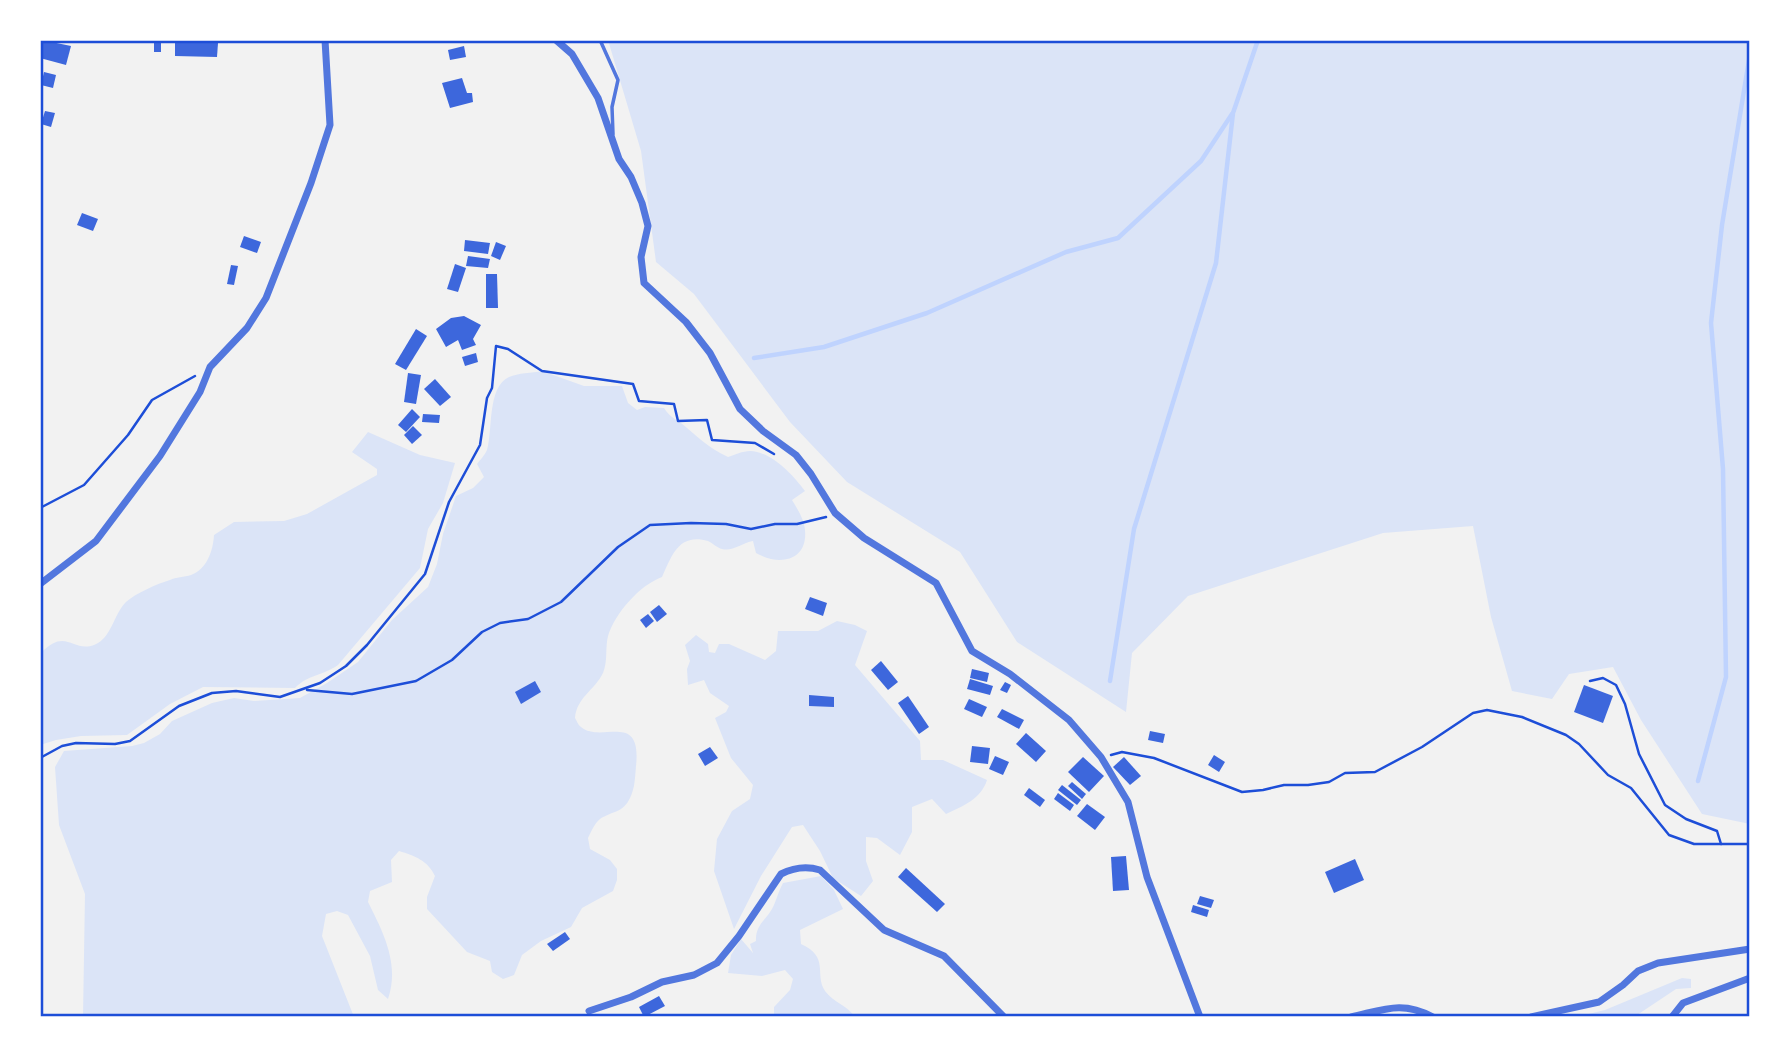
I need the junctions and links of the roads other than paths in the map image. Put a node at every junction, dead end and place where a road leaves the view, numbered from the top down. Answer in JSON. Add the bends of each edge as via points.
{"nodes":[{"id":1,"x":325,"y":40,"type":"edge"},
{"id":2,"x":556,"y":40,"type":"edge"},
{"id":3,"x":600,"y":40,"type":"edge"},
{"id":4,"x":613,"y":143,"type":"junction"},
{"id":5,"x":40,"y":584,"type":"edge"},
{"id":6,"x":1750,"y":948,"type":"edge"},
{"id":7,"x":1750,"y":978,"type":"edge"},
{"id":8,"x":589,"y":1011,"type":"dead end"},
{"id":9,"x":1004,"y":1017,"type":"edge"},
{"id":10,"x":1200,"y":1017,"type":"edge"},
{"id":11,"x":1351,"y":1017,"type":"edge"},
{"id":12,"x":1433,"y":1017,"type":"edge"},
{"id":13,"x":1531,"y":1017,"type":"edge"},
{"id":14,"x":1672,"y":1017,"type":"edge"}],
"edges":[{"from":1,"to":5,"type":"street","via":[[330,125],[266,298],[247,328],[210,367],[200,392],[160,456],[96,541]]},
{"from":2,"to":4,"type":"street","via":[[572,54],[598,98]]},
{"from":3,"to":4,"type":"lane","via":[[618,80],[612,107]]},
{"from":4,"to":10,"type":"street","via":[[648,226],[641,257],[644,283],[710,352],[740,409],[796,456],[835,513],[864,538],[936,583],[972,651],[1069,720],[1101,757],[1128,802],[1147,877]]},
{"from":6,"to":13,"type":"street","via":[[1658,963],[1638,971],[1599,1002]]},
{"from":7,"to":14,"type":"street","via":[[1683,1003]]},
{"from":8,"to":9,"type":"street","via":[[662,982],[694,975],[717,962],[781,874],[812,867],[884,930],[944,956]]},
{"from":11,"to":12,"type":"street","via":[[1394,1007],[1416,1008]]}]}
